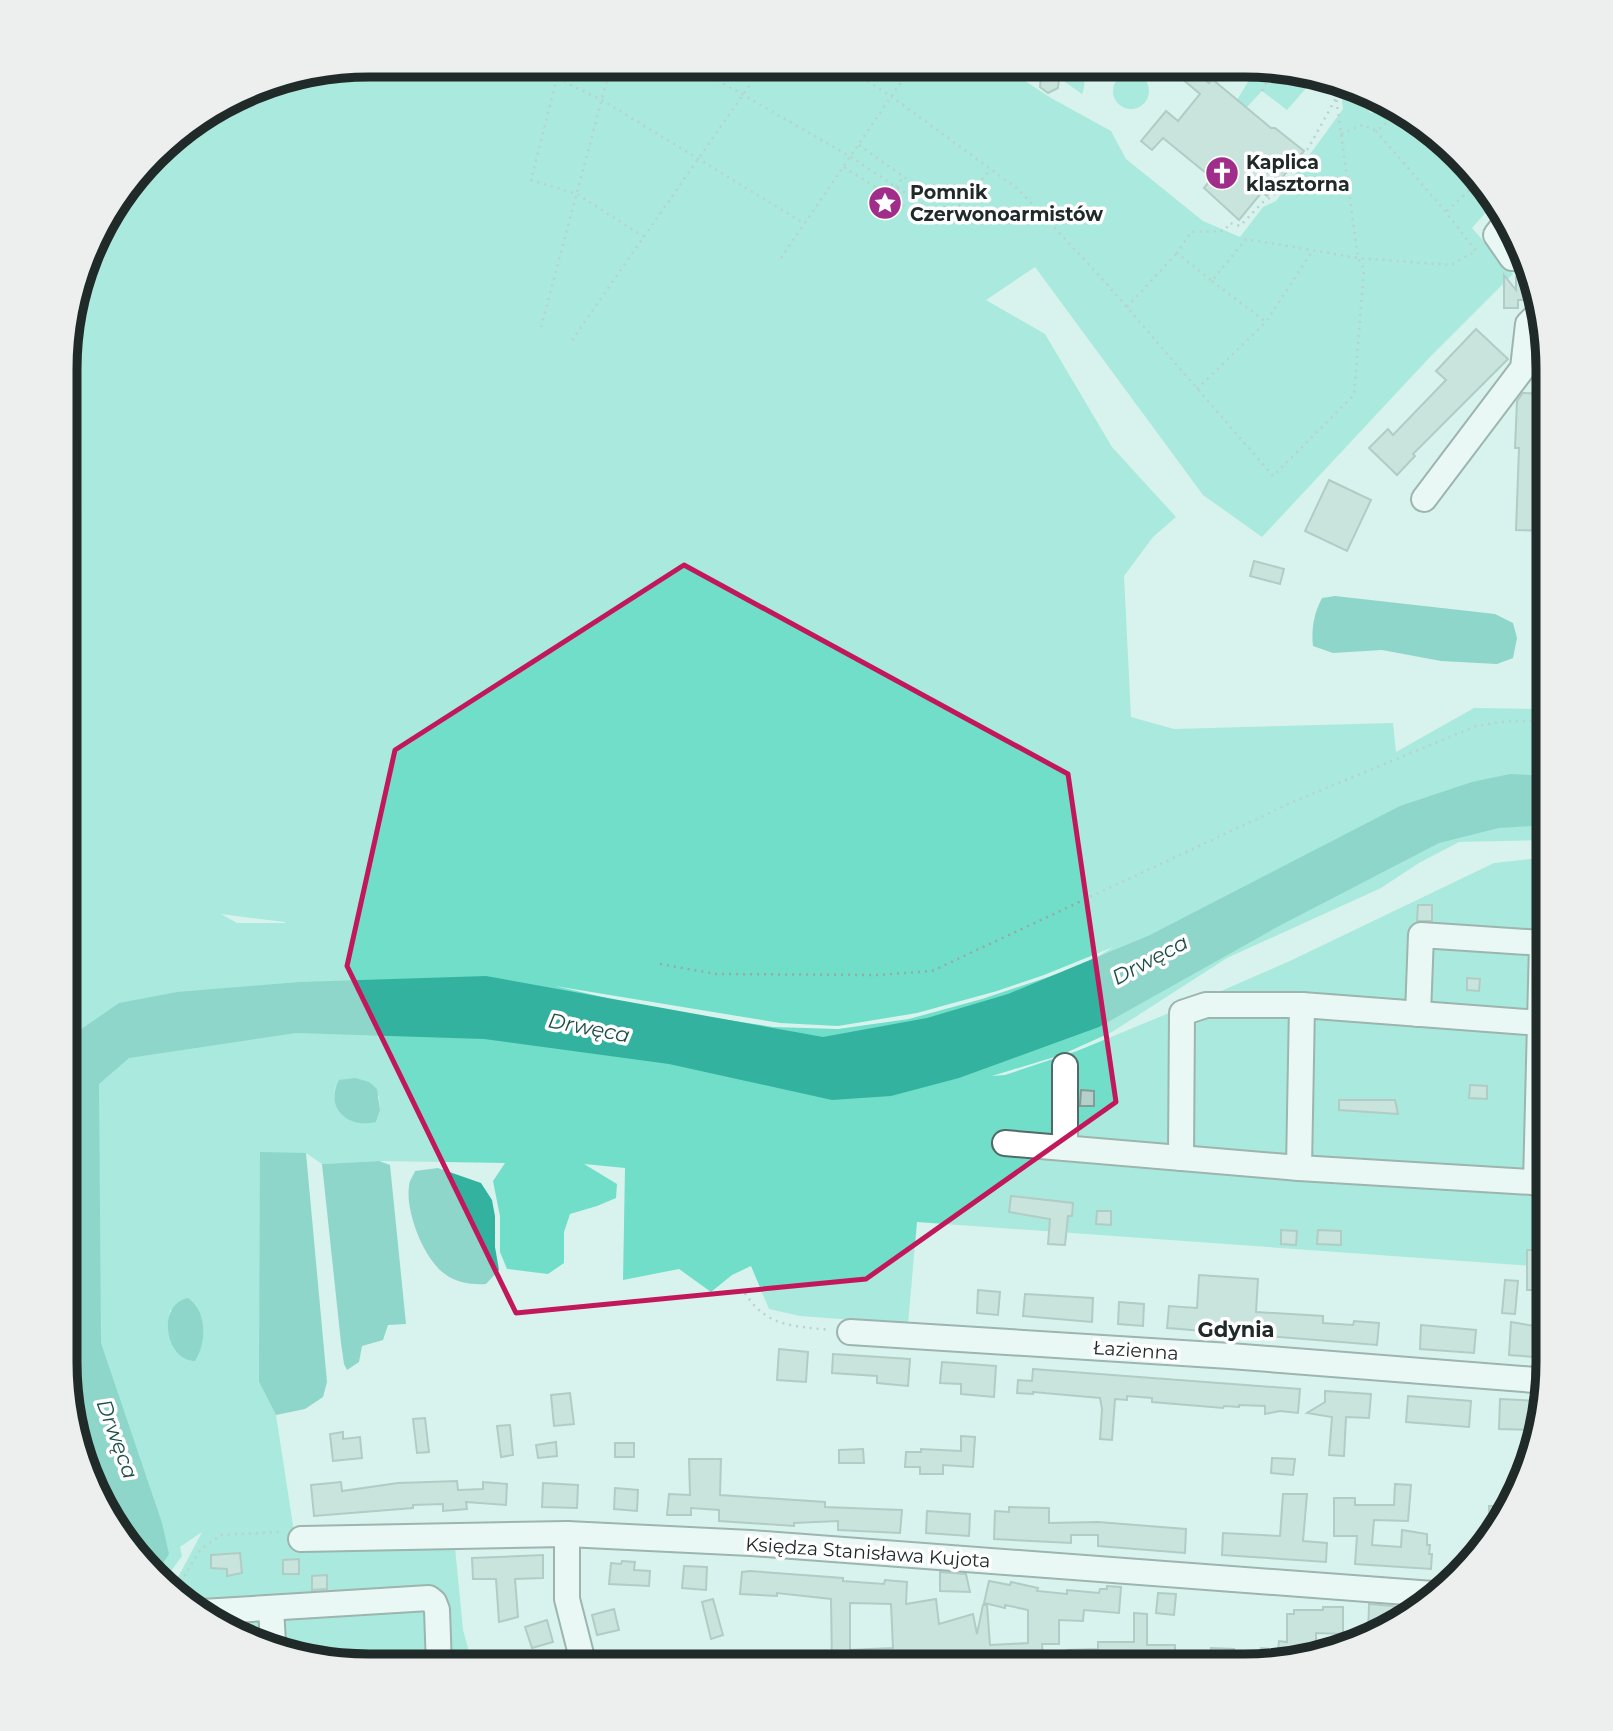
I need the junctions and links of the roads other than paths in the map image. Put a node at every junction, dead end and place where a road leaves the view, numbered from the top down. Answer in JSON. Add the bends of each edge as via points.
{"nodes":[{"id":1,"x":1500,"y":229,"type":"edge"},
{"id":2,"x":1514,"y":258,"type":"edge"},
{"id":3,"x":1532,"y":320,"type":"edge"},
{"id":4,"x":1424,"y":499,"type":"dead end"},
{"id":5,"x":1536,"y":943,"type":"edge"},
{"id":6,"x":1302,"y":1005,"type":"junction"},
{"id":7,"x":1418,"y":1014,"type":"junction"},
{"id":8,"x":1536,"y":1023,"type":"edge"},
{"id":9,"x":1065,"y":1066,"type":"dead end"},
{"id":10,"x":1005,"y":1143,"type":"dead end"},
{"id":11,"x":1065,"y":1148,"type":"junction"},
{"id":12,"x":1181,"y":1158,"type":"junction"},
{"id":13,"x":1298,"y":1168,"type":"junction"},
{"id":14,"x":1536,"y":1183,"type":"edge"},
{"id":15,"x":850,"y":1332,"type":"road end"},
{"id":16,"x":1535,"y":1380,"type":"edge"},
{"id":17,"x":567,"y":1534,"type":"junction"},
{"id":18,"x":292,"y":1535,"type":"road end"},
{"id":19,"x":1423,"y":1593,"type":"edge"},
{"id":20,"x":271,"y":1608,"type":"junction"},
{"id":21,"x":217,"y":1611,"type":"edge"},
{"id":22,"x":273,"y":1638,"type":"edge"},
{"id":23,"x":439,"y":1654,"type":"edge"},
{"id":24,"x":581,"y":1654,"type":"edge"}],
"edges":[{"from":1,"to":2,"type":"street","via":[[1496,235]]},
{"from":3,"to":4,"type":"street","via":[[1523,369]]},
{"from":5,"to":7,"type":"street","via":[[1421,935]]},
{"from":6,"to":7,"type":"street"},
{"from":6,"to":12,"type":"street","via":[[1206,1005],[1182,1013]]},
{"from":6,"to":13,"type":"street"},
{"from":7,"to":8,"type":"street"},
{"from":9,"to":11,"type":"street"},
{"from":10,"to":11,"type":"street"},
{"from":11,"to":12,"type":"street"},
{"from":12,"to":13,"type":"street"},
{"from":13,"to":14,"type":"street"},
{"from":15,"to":16,"type":"street","name":"Łazienna"},
{"from":17,"to":18,"type":"street","name":"Księdza Stanisława Kujota"},
{"from":17,"to":19,"type":"street","name":"Księdza Stanisława Kujota","via":[[751,1543]]},
{"from":17,"to":24,"type":"street","via":[[567,1599]]},
{"from":20,"to":21,"type":"street"},
{"from":20,"to":22,"type":"street"},
{"from":20,"to":23,"type":"street","via":[[429,1598],[437,1610]]}]}
